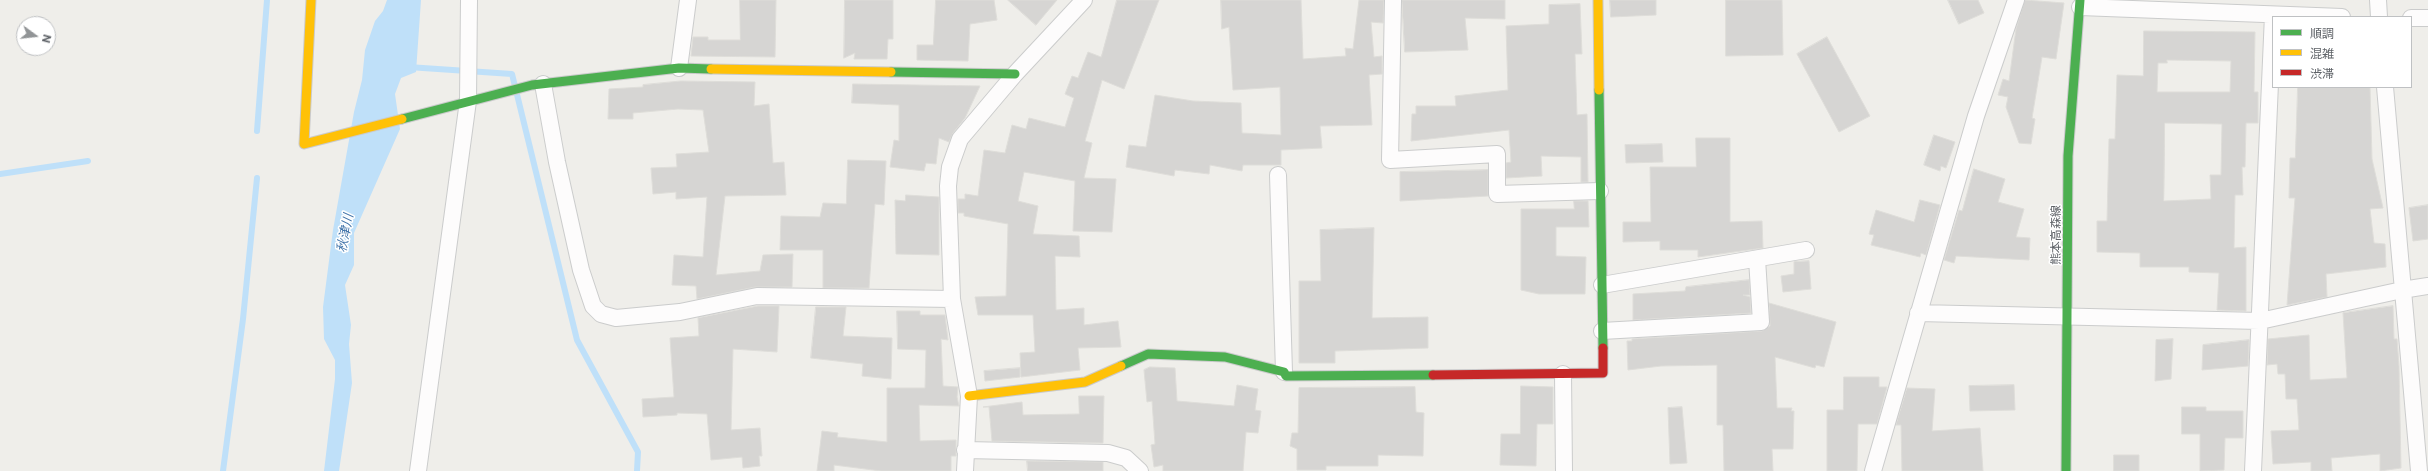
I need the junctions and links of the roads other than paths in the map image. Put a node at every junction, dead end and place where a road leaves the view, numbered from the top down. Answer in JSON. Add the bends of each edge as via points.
{"nodes":[{"id":1,"x":311,"y":0,"type":"edge"},
{"id":2,"x":469,"y":0,"type":"edge"},
{"id":3,"x":688,"y":0,"type":"edge"},
{"id":4,"x":1084,"y":0,"type":"edge"},
{"id":5,"x":1393,"y":0,"type":"edge"},
{"id":6,"x":1598,"y":0,"type":"edge"},
{"id":7,"x":2016,"y":0,"type":"edge"},
{"id":8,"x":2378,"y":0,"type":"edge"},
{"id":9,"x":2080,"y":3,"type":"edge"},
{"id":10,"x":2273,"y":15,"type":"joint"},
{"id":11,"x":2308,"y":16,"type":"edge"},
{"id":12,"x":2379,"y":16,"type":"edge"},
{"id":13,"x":2412,"y":18,"type":"edge"},
{"id":14,"x":2428,"y":18,"type":"edge"},
{"id":15,"x":2272,"y":39,"type":"edge"},
{"id":16,"x":679,"y":68,"type":"junction"},
{"id":17,"x":1015,"y":74,"type":"junction"},
{"id":18,"x":538,"y":85,"type":"junction"},
{"id":19,"x":2385,"y":88,"type":"edge"},
{"id":20,"x":467,"y":94,"type":"junction"},
{"id":21,"x":1278,"y":175,"type":"dead end"},
{"id":22,"x":1600,"y":191,"type":"junction"},
{"id":23,"x":1806,"y":250,"type":"dead end"},
{"id":24,"x":1757,"y":259,"type":"junction"},
{"id":25,"x":1602,"y":285,"type":"junction"},
{"id":26,"x":2428,"y":286,"type":"edge"},
{"id":27,"x":2402,"y":290,"type":"junction"},
{"id":28,"x":952,"y":299,"type":"junction"},
{"id":29,"x":1918,"y":313,"type":"junction"},
{"id":30,"x":2067,"y":318,"type":"junction"},
{"id":31,"x":2260,"y":321,"type":"junction"},
{"id":32,"x":1602,"y":331,"type":"junction"},
{"id":33,"x":1284,"y":372,"type":"junction"},
{"id":34,"x":1563,"y":374,"type":"junction"},
{"id":35,"x":969,"y":396,"type":"junction"},
{"id":36,"x":965,"y":450,"type":"junction"},
{"id":37,"x":418,"y":471,"type":"edge"},
{"id":38,"x":965,"y":471,"type":"edge"},
{"id":39,"x":1140,"y":471,"type":"edge"},
{"id":40,"x":1564,"y":471,"type":"edge"},
{"id":41,"x":1873,"y":471,"type":"edge"},
{"id":42,"x":2066,"y":471,"type":"edge"},
{"id":43,"x":2253,"y":471,"type":"edge"},
{"id":44,"x":2419,"y":471,"type":"edge"}],
"edges":[{"from":1,"to":20,"type":"street","via":[[304,144]]},
{"from":2,"to":20,"type":"street"},
{"from":3,"to":16,"type":"street"},
{"from":4,"to":17,"type":"street"},
{"from":5,"to":22,"type":"street","via":[[1390,160],[1497,154],[1497,194]]},
{"from":6,"to":22,"type":"street"},
{"from":7,"to":29,"type":"street","via":[[1976,116]]},
{"from":8,"to":12,"type":"street"},
{"from":9,"to":10,"type":"street"},
{"from":9,"to":30,"type":"street","name":"熊本高森線","via":[[2068,156]]},
{"from":10,"to":11,"type":"street"},
{"from":13,"to":14,"type":"street"},
{"from":15,"to":31,"type":"street"},
{"from":16,"to":17,"type":"street"},
{"from":16,"to":18,"type":"street"},
{"from":17,"to":28,"type":"street","via":[[960,139],[950,167],[948,186]]},
{"from":18,"to":20,"type":"street","via":[[501,93]]},
{"from":18,"to":28,"type":"street","via":[[581,270],[592,306],[601,314],[616,318],[680,312],[757,296]]},
{"from":19,"to":27,"type":"street"},
{"from":20,"to":37,"type":"street"},
{"from":21,"to":33,"type":"street"},
{"from":22,"to":25,"type":"street"},
{"from":23,"to":24,"type":"street"},
{"from":24,"to":25,"type":"street"},
{"from":24,"to":32,"type":"street","via":[[1761,322]]},
{"from":25,"to":32,"type":"street"},
{"from":26,"to":27,"type":"street"},
{"from":27,"to":31,"type":"street"},
{"from":27,"to":44,"type":"street"},
{"from":28,"to":35,"type":"street"},
{"from":29,"to":30,"type":"street"},
{"from":29,"to":41,"type":"street"},
{"from":30,"to":31,"type":"street"},
{"from":30,"to":42,"type":"street","name":"熊本高森線"},
{"from":31,"to":43,"type":"street"},
{"from":32,"to":34,"type":"street","via":[[1603,373]]},
{"from":33,"to":34,"type":"street","via":[[1286,376]]},
{"from":33,"to":35,"type":"street","via":[[1225,357],[1148,354],[1085,382]]},
{"from":34,"to":40,"type":"street"},
{"from":35,"to":36,"type":"street"},
{"from":36,"to":38,"type":"street"},
{"from":36,"to":39,"type":"street","via":[[1108,453],[1126,458]]}]}
